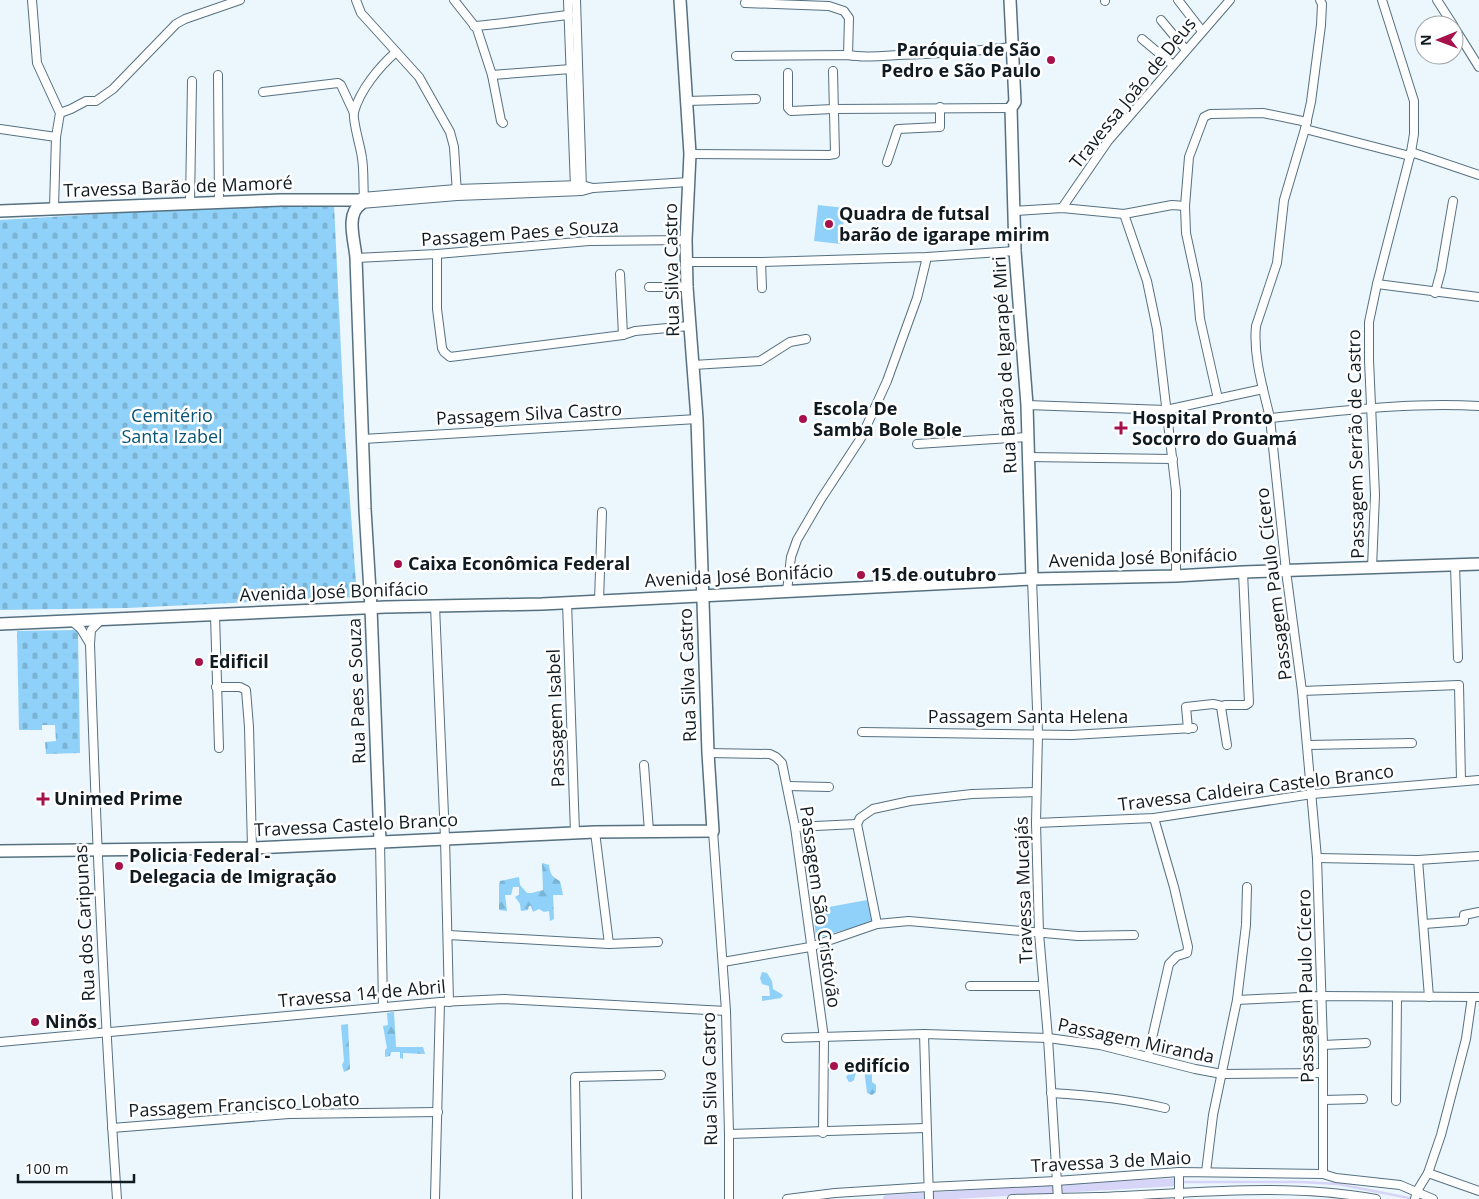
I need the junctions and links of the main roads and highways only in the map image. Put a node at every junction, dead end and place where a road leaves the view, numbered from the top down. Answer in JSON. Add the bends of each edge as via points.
{"nodes":[{"id":1,"x":680,"y":0,"type":"edge"},
{"id":2,"x":1010,"y":0,"type":"edge"},
{"id":3,"x":361,"y":200,"type":"joint"},
{"id":4,"x":335,"y":201,"type":"junction"},
{"id":5,"x":0,"y":211,"type":"edge"},
{"id":6,"x":352,"y":226,"type":"junction"},
{"id":7,"x":1479,"y":564,"type":"edge"},
{"id":8,"x":1032,"y":580,"type":"junction"},
{"id":9,"x":703,"y":595,"type":"junction"},
{"id":10,"x":372,"y":608,"type":"junction"},
{"id":11,"x":0,"y":624,"type":"edge"},
{"id":12,"x":713,"y":831,"type":"joint"},
{"id":13,"x":380,"y":841,"type":"junction"},
{"id":14,"x":0,"y":851,"type":"edge"}],
"edges":[{"from":1,"to":9,"type":"main road","name":"Rua Silva Castro","via":[[690,154],[686,262],[697,419]]},
{"from":2,"to":8,"type":"main road","name":"Rua Barão de Igarapé Miri","via":[[1015,251],[1027,405]]},
{"from":3,"to":4,"type":"main road","name":"Travessa Barão de Mamoré"},
{"from":3,"to":6,"type":"main road","name":"Rua Paes e Souza","via":[[352,216]]},
{"from":4,"to":5,"type":"main road","name":"Travessa Barão de Mamoré","via":[[280,200]]},
{"from":4,"to":6,"type":"main road","name":"Rua Paes e Souza","via":[[347,211]]},
{"from":6,"to":10,"type":"main road","name":"Rua Paes e Souza"},
{"from":7,"to":8,"type":"main road","name":"Avenida José Bonifácio"},
{"from":8,"to":9,"type":"main road","name":"Avenida José Bonifácio"},
{"from":9,"to":10,"type":"main road","name":"Avenida José Bonifácio"},
{"from":9,"to":12,"type":"main road","name":"Rua Silva Castro"},
{"from":10,"to":11,"type":"main road","name":"Avenida José Bonifácio"},
{"from":10,"to":13,"type":"main road","name":"Rua Paes e Souza"},
{"from":12,"to":13,"type":"main road","name":"Travessa Castelo Branco","via":[[595,832]]},
{"from":13,"to":14,"type":"main road","name":"Travessa Castelo Branco","via":[[252,848]]}]}
